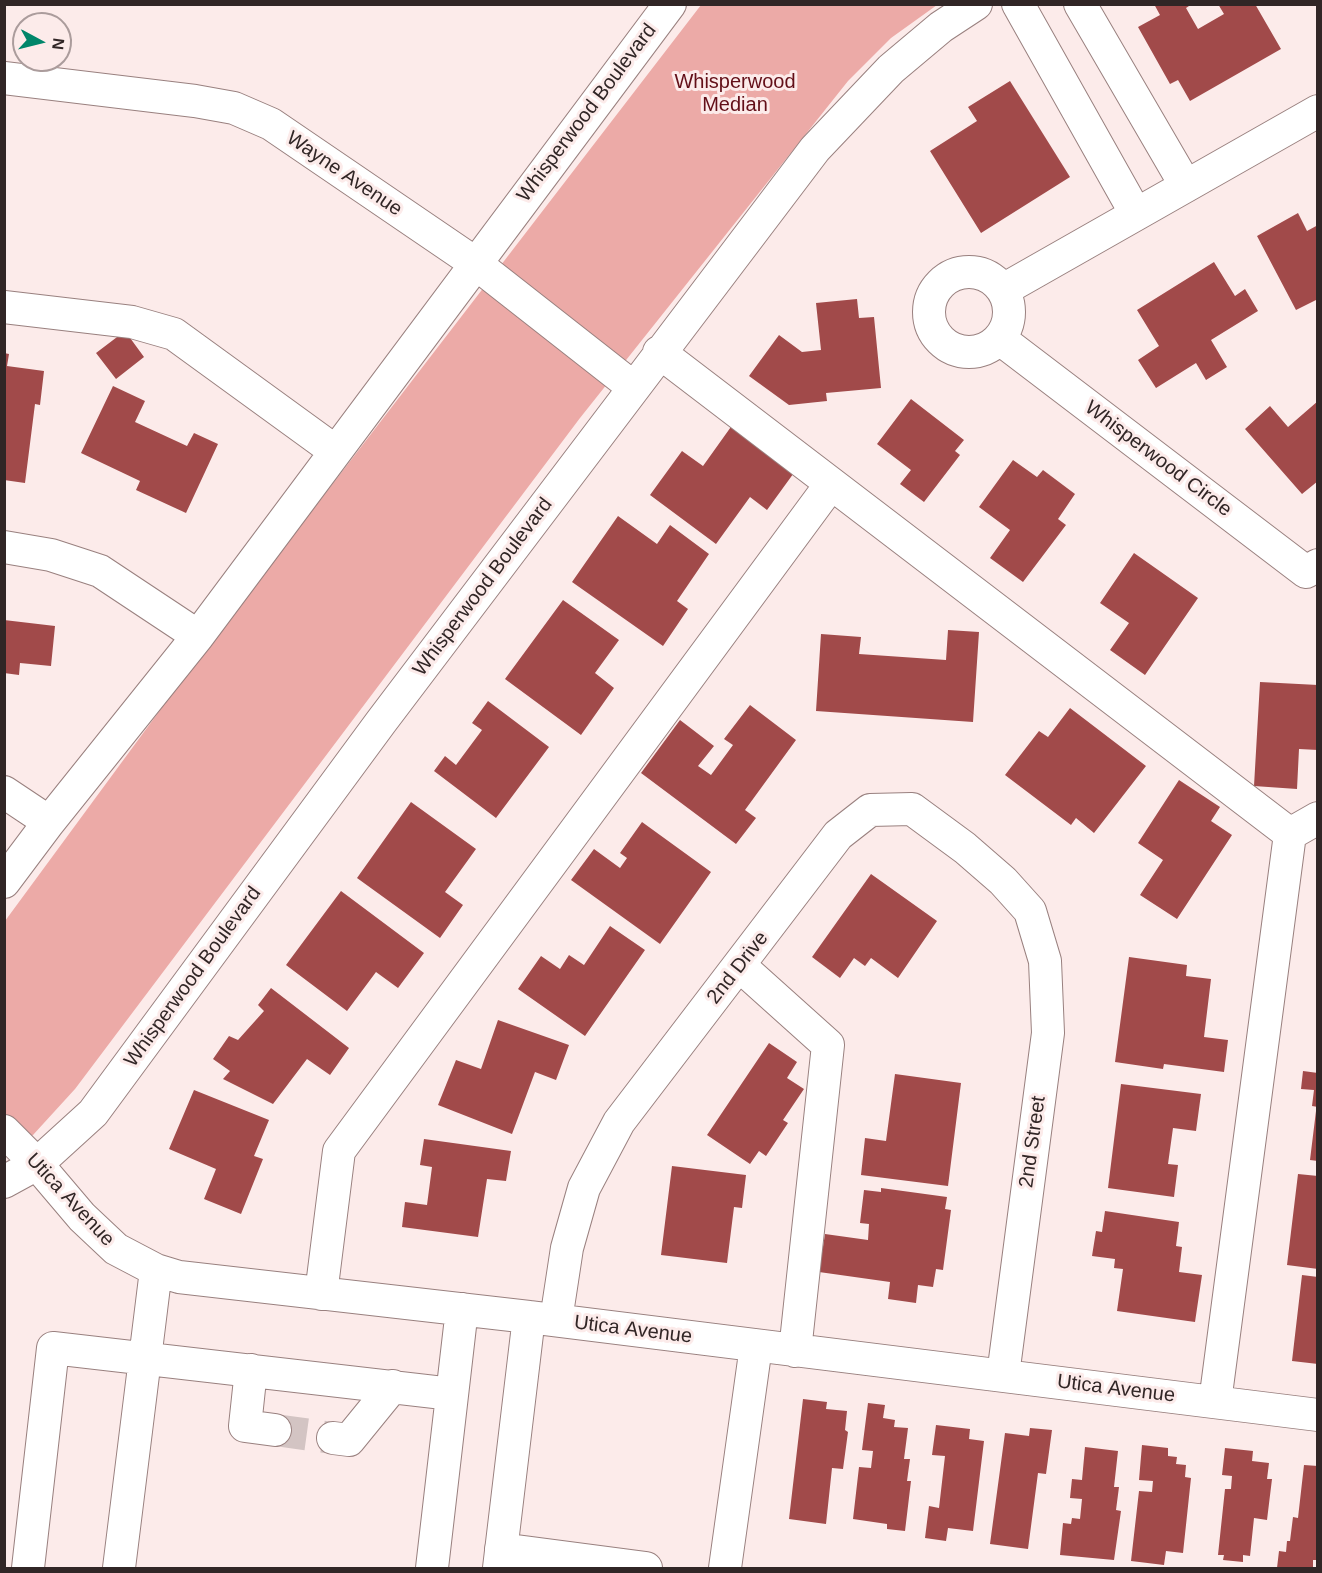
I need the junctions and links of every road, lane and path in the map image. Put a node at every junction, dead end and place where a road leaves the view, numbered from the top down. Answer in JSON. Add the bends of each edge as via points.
{"nodes":[{"id":1,"x":669,"y":4,"type":"edge"},
{"id":2,"x":976,"y":4,"type":"edge"},
{"id":3,"x":1018,"y":4,"type":"edge"},
{"id":4,"x":1080,"y":4,"type":"edge"},
{"id":5,"x":4,"y":78,"type":"edge"},
{"id":6,"x":1317,"y":111,"type":"edge"},
{"id":7,"x":1186,"y":186,"type":"junction"},
{"id":8,"x":1136,"y":214,"type":"junction"},
{"id":9,"x":475,"y":263,"type":"junction"},
{"id":10,"x":1003,"y":290,"type":"junction"},
{"id":11,"x":4,"y":307,"type":"edge"},
{"id":12,"x":1000,"y":339,"type":"junction"},
{"id":13,"x":659,"y":352,"type":"junction"},
{"id":14,"x":633,"y":387,"type":"junction"},
{"id":15,"x":335,"y":451,"type":"junction"},
{"id":16,"x":831,"y":484,"type":"junction"},
{"id":17,"x":4,"y":548,"type":"edge"},
{"id":18,"x":1317,"y":565,"type":"edge"},
{"id":19,"x":198,"y":636,"type":"junction"},
{"id":20,"x":4,"y":792,"type":"edge"},
{"id":21,"x":1317,"y":818,"type":"edge"},
{"id":22,"x":49,"y":822,"type":"junction"},
{"id":23,"x":1290,"y":834,"type":"junction"},
{"id":24,"x":4,"y":882,"type":"edge"},
{"id":25,"x":1030,"y":910,"type":"joint"},
{"id":26,"x":740,"y":966,"type":"junction"},
{"id":27,"x":4,"y":1131,"type":"edge"},
{"id":28,"x":37,"y":1164,"type":"junction"},
{"id":29,"x":4,"y":1182,"type":"edge"},
{"id":30,"x":156,"y":1270,"type":"junction"},
{"id":31,"x":321,"y":1294,"type":"junction"},
{"id":32,"x":462,"y":1309,"type":"junction"},
{"id":33,"x":542,"y":1318,"type":"junction"},
{"id":34,"x":756,"y":1346,"type":"junction"},
{"id":35,"x":795,"y":1351,"type":"junction"},
{"id":36,"x":144,"y":1358,"type":"junction"},
{"id":37,"x":251,"y":1370,"type":"junction"},
{"id":38,"x":1003,"y":1375,"type":"junction"},
{"id":39,"x":393,"y":1386,"type":"junction"},
{"id":40,"x":452,"y":1394,"type":"junction"},
{"id":41,"x":1215,"y":1402,"type":"junction"},
{"id":42,"x":1317,"y":1415,"type":"edge"},
{"id":43,"x":275,"y":1430,"type":"tunnel mouth"},
{"id":44,"x":333,"y":1438,"type":"tunnel mouth"},
{"id":45,"x":500,"y":1559,"type":"edge"},
{"id":46,"x":28,"y":1569,"type":"edge"},
{"id":47,"x":119,"y":1569,"type":"edge"},
{"id":48,"x":432,"y":1569,"type":"edge"},
{"id":49,"x":646,"y":1569,"type":"edge"},
{"id":50,"x":725,"y":1569,"type":"edge"}],
"edges":[{"from":1,"to":9,"type":"street","name":"Whisperwood Boulevard"},
{"from":2,"to":13,"type":"street","name":"Whisperwood Boulevard","via":[[891,69],[815,149]]},
{"from":3,"to":8,"type":"street"},
{"from":4,"to":7,"type":"street"},
{"from":5,"to":9,"type":"street","name":"Wayne Avenue","via":[[234,108],[271,124]]},
{"from":6,"to":7,"type":"street"},
{"from":7,"to":8,"type":"street"},
{"from":8,"to":10,"type":"street"},
{"from":9,"to":14,"type":"street","name":"Wayne Avenue"},
{"from":9,"to":15,"type":"street","name":"Whisperwood Boulevard"},
{"from":10,"to":12,"type":"street","via":[[1010,315]]},
{"from":10,"to":12,"type":"street","via":[[984,274],[957,273],[935,290],[929,316],[932,329],[951,348],[977,352]]},
{"from":11,"to":15,"type":"street","via":[[132,322],[174,334]]},
{"from":12,"to":18,"type":"street","name":"Whisperwood Circle","via":[[1306,572]]},
{"from":13,"to":14,"type":"street","name":"Whisperwood Boulevard"},
{"from":13,"to":16,"type":"street"},
{"from":14,"to":28,"type":"street","name":"Whisperwood Boulevard","via":[[93,1113]]},
{"from":15,"to":19,"type":"street","name":"Whisperwood Boulevard"},
{"from":16,"to":23,"type":"street"},
{"from":16,"to":31,"type":"street","via":[[339,1151]]},
{"from":17,"to":19,"type":"street","via":[[51,555],[100,570]]},
{"from":19,"to":22,"type":"street","name":"Whisperwood Boulevard"},
{"from":20,"to":22,"type":"street"},
{"from":21,"to":23,"type":"street"},
{"from":22,"to":24,"type":"street","name":"Whisperwood Boulevard"},
{"from":23,"to":41,"type":"street"},
{"from":25,"to":26,"type":"street","name":"2nd Drive","via":[[980,861],[912,809],[870,810],[838,835]]},
{"from":25,"to":38,"type":"street","name":"2nd Street","via":[[1046,961],[1048,1032]]},
{"from":26,"to":33,"type":"street","name":"2nd Drive","via":[[620,1122],[584,1188]]},
{"from":26,"to":35,"type":"street","via":[[828,1045]]},
{"from":27,"to":28,"type":"street","name":"Utica Avenue"},
{"from":28,"to":29,"type":"street","name":"Whisperwood Boulevard"},
{"from":28,"to":30,"type":"street","name":"Utica Avenue","via":[[82,1217],[116,1249]]},
{"from":30,"to":31,"type":"street","name":"Utica Avenue","via":[[179,1277]]},
{"from":30,"to":36,"type":"street"},
{"from":31,"to":32,"type":"street","name":"Utica Avenue"},
{"from":32,"to":33,"type":"street","name":"Utica Avenue"},
{"from":32,"to":40,"type":"street"},
{"from":33,"to":34,"type":"street","name":"Utica Avenue"},
{"from":33,"to":45,"type":"street","name":"2nd Drive"},
{"from":34,"to":35,"type":"street","name":"Utica Avenue"},
{"from":34,"to":50,"type":"street"},
{"from":35,"to":38,"type":"street","name":"Utica Avenue"},
{"from":36,"to":37,"type":"street"},
{"from":36,"to":46,"type":"street","via":[[53,1348]]},
{"from":36,"to":47,"type":"street"},
{"from":37,"to":39,"type":"street"},
{"from":37,"to":43,"type":"street","via":[[245,1426]]},
{"from":38,"to":41,"type":"street","name":"Utica Avenue"},
{"from":39,"to":40,"type":"street"},
{"from":39,"to":44,"type":"street","via":[[350,1440]]},
{"from":40,"to":48,"type":"street"},
{"from":41,"to":42,"type":"street","name":"Utica Avenue"},
{"from":45,"to":49,"type":"street"}]}
